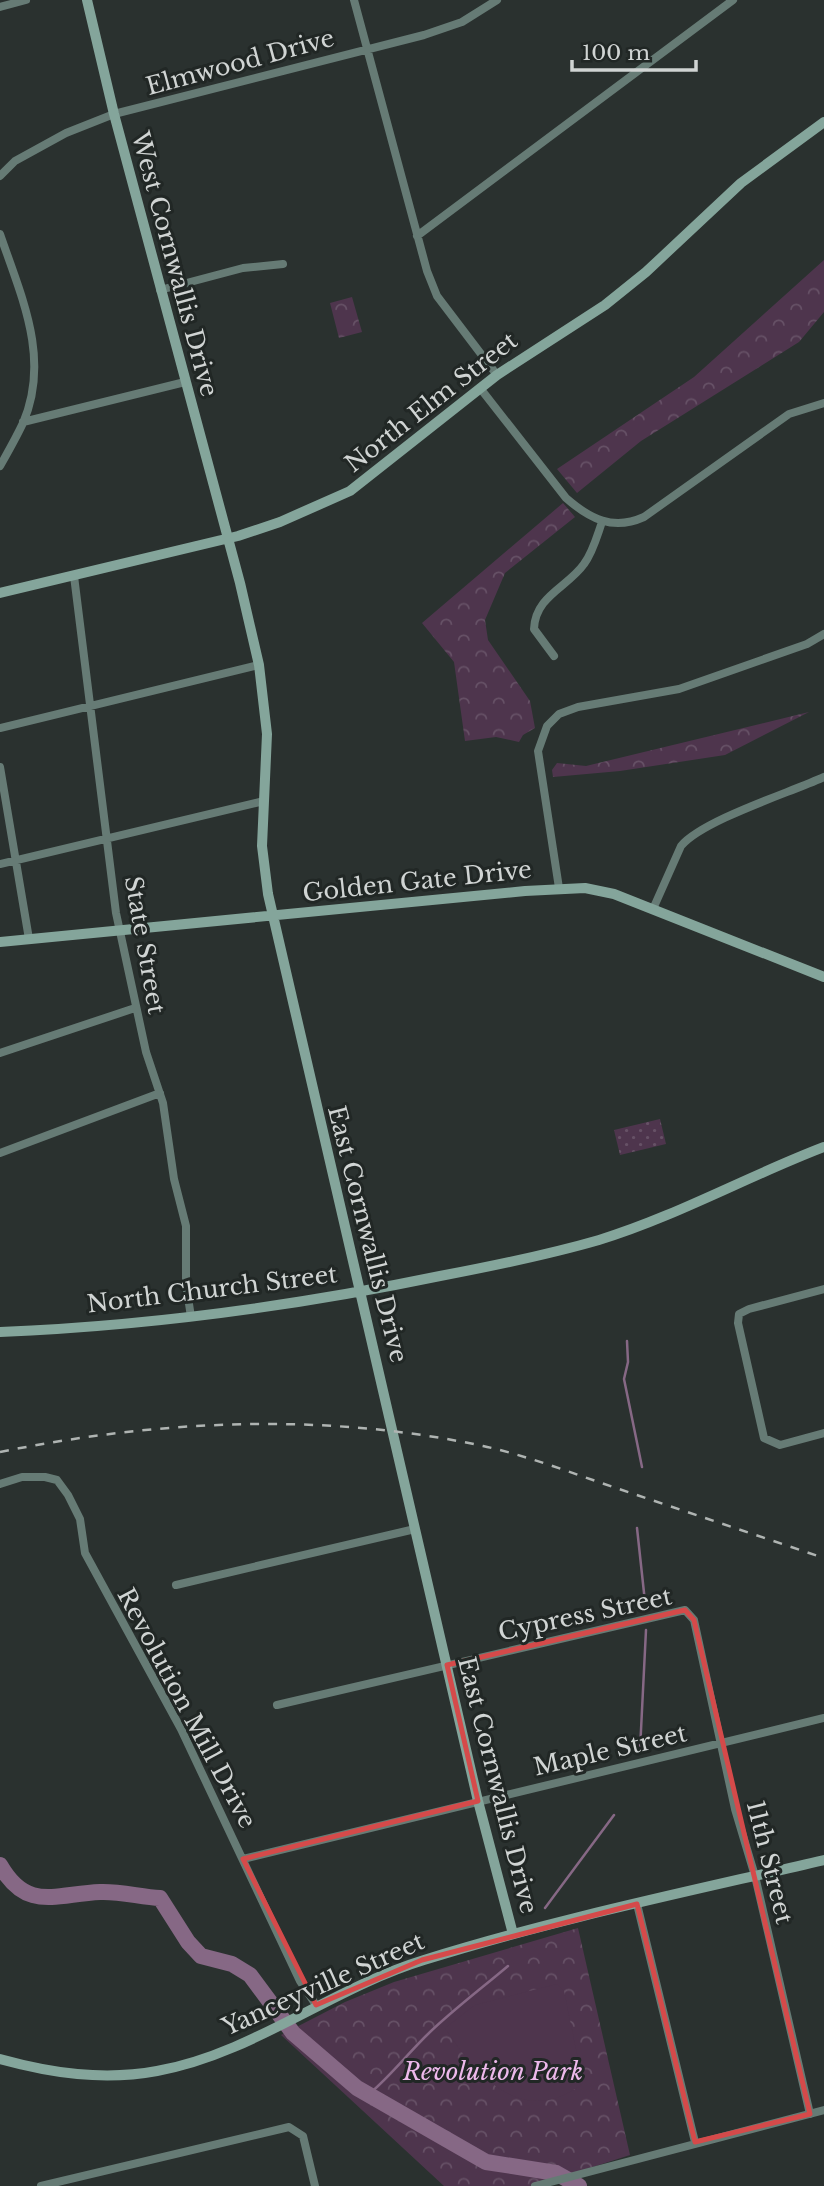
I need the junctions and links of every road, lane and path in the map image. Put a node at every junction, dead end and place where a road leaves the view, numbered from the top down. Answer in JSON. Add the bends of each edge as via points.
{"nodes":[{"id":1,"x":26,"y":0,"type":"edge"},
{"id":2,"x":87,"y":0,"type":"edge"},
{"id":3,"x":354,"y":0,"type":"edge"},
{"id":4,"x":497,"y":0,"type":"edge"},
{"id":5,"x":733,"y":0,"type":"edge"},
{"id":6,"x":0,"y":7,"type":"edge"},
{"id":7,"x":368,"y":49,"type":"junction"},
{"id":8,"x":114,"y":114,"type":"junction"},
{"id":9,"x":824,"y":122,"type":"edge"},
{"id":10,"x":0,"y":176,"type":"edge"},
{"id":11,"x":0,"y":234,"type":"edge"},
{"id":12,"x":417,"y":236,"type":"junction"},
{"id":13,"x":283,"y":264,"type":"dead end"},
{"id":14,"x":160,"y":290,"type":"junction"},
{"id":15,"x":497,"y":375,"type":"junction"},
{"id":16,"x":185,"y":382,"type":"junction"},
{"id":17,"x":480,"y":388,"type":"junction"},
{"id":18,"x":824,"y":403,"type":"edge"},
{"id":19,"x":23,"y":422,"type":"junction"},
{"id":20,"x":0,"y":466,"type":"edge"},
{"id":21,"x":602,"y":522,"type":"junction"},
{"id":22,"x":228,"y":538,"type":"junction"},
{"id":23,"x":74,"y":576,"type":"junction"},
{"id":24,"x":0,"y":593,"type":"edge"},
{"id":25,"x":824,"y":634,"type":"edge"},
{"id":26,"x":554,"y":656,"type":"dead end"},
{"id":27,"x":259,"y":665,"type":"junction"},
{"id":28,"x":91,"y":706,"type":"junction"},
{"id":29,"x":0,"y":728,"type":"edge"},
{"id":30,"x":0,"y":767,"type":"edge"},
{"id":31,"x":824,"y":777,"type":"edge"},
{"id":32,"x":264,"y":801,"type":"junction"},
{"id":33,"x":107,"y":838,"type":"junction"},
{"id":34,"x":16,"y":860,"type":"junction"},
{"id":35,"x":0,"y":864,"type":"edge"},
{"id":36,"x":559,"y":888,"type":"junction"},
{"id":37,"x":653,"y":909,"type":"junction"},
{"id":38,"x":272,"y":917,"type":"junction"},
{"id":39,"x":119,"y":929,"type":"junction"},
{"id":40,"x":29,"y":939,"type":"junction"},
{"id":41,"x":0,"y":942,"type":"edge"},
{"id":42,"x":824,"y":977,"type":"edge"},
{"id":43,"x":135,"y":1008,"type":"junction"},
{"id":44,"x":0,"y":1053,"type":"edge"},
{"id":45,"x":160,"y":1093,"type":"junction"},
{"id":46,"x":824,"y":1147,"type":"edge"},
{"id":47,"x":0,"y":1153,"type":"edge"},
{"id":48,"x":824,"y":1289,"type":"edge"},
{"id":49,"x":361,"y":1292,"type":"junction"},
{"id":50,"x":191,"y":1317,"type":"junction"},
{"id":51,"x":0,"y":1332,"type":"edge"},
{"id":52,"x":824,"y":1433,"type":"edge"},
{"id":53,"x":0,"y":1484,"type":"edge"},
{"id":54,"x":415,"y":1529,"type":"junction"},
{"id":55,"x":176,"y":1585,"type":"dead end"},
{"id":56,"x":694,"y":1620,"type":"joint"},
{"id":57,"x":447,"y":1665,"type":"junction"},
{"id":58,"x":277,"y":1705,"type":"dead end"},
{"id":59,"x":824,"y":1718,"type":"edge"},
{"id":60,"x":722,"y":1743,"type":"junction"},
{"id":61,"x":478,"y":1801,"type":"junction"},
{"id":62,"x":243,"y":1859,"type":"junction"},
{"id":63,"x":824,"y":1860,"type":"edge"},
{"id":64,"x":755,"y":1876,"type":"junction"},
{"id":65,"x":637,"y":1904,"type":"junction"},
{"id":66,"x":513,"y":1934,"type":"junction"},
{"id":67,"x":311,"y":2008,"type":"junction"},
{"id":68,"x":0,"y":2059,"type":"edge"},
{"id":69,"x":824,"y":2110,"type":"edge"},
{"id":70,"x":810,"y":2114,"type":"junction"},
{"id":71,"x":695,"y":2142,"type":"junction"},
{"id":72,"x":61,"y":2184,"type":"edge"},
{"id":73,"x":41,"y":2186,"type":"edge"},
{"id":74,"x":315,"y":2186,"type":"edge"},
{"id":75,"x":535,"y":2186,"type":"edge"}],
"edges":[{"from":1,"to":6,"type":"street"},
{"from":2,"to":8,"type":"main road","name":"West Cornwallis Drive"},
{"from":3,"to":7,"type":"street"},
{"from":4,"to":7,"type":"street","name":"Elmwood Drive","via":[[462,22]]},
{"from":5,"to":12,"type":"street"},
{"from":7,"to":8,"type":"street","name":"Elmwood Drive"},
{"from":7,"to":12,"type":"street"},
{"from":8,"to":10,"type":"street","name":"Elmwood Drive","via":[[15,161]]},
{"from":8,"to":14,"type":"main road","name":"West Cornwallis Drive"},
{"from":9,"to":15,"type":"main road","name":"North Elm Street","via":[[741,183],[606,305]]},
{"from":11,"to":19,"type":"street","via":[[36,354],[35,381]]},
{"from":12,"to":15,"type":"street","via":[[437,296]]},
{"from":13,"to":14,"type":"street","via":[[243,268]]},
{"from":14,"to":16,"type":"main road","name":"West Cornwallis Drive"},
{"from":15,"to":17,"type":"main road","name":"North Elm Street"},
{"from":16,"to":19,"type":"street"},
{"from":16,"to":22,"type":"main road","name":"West Cornwallis Drive"},
{"from":17,"to":21,"type":"street","via":[[566,498]]},
{"from":17,"to":22,"type":"main road","name":"North Elm Street","via":[[350,491],[280,522]]},
{"from":18,"to":21,"type":"street","via":[[789,414],[644,517],[625,523]]},
{"from":19,"to":20,"type":"street"},
{"from":21,"to":26,"type":"street","via":[[584,565],[537,612],[534,629]]},
{"from":22,"to":23,"type":"main road","name":"North Elm Street"},
{"from":22,"to":27,"type":"main road","name":"East Cornwallis Drive"},
{"from":23,"to":24,"type":"main road","name":"North Elm Street"},
{"from":23,"to":28,"type":"street","name":"State Street"},
{"from":25,"to":36,"type":"street","via":[[689,687],[559,714],[547,726],[538,751]]},
{"from":27,"to":28,"type":"street"},
{"from":27,"to":32,"type":"main road","name":"East Cornwallis Drive","via":[[267,734]]},
{"from":28,"to":29,"type":"street"},
{"from":28,"to":33,"type":"street","name":"State Street"},
{"from":30,"to":34,"type":"street"},
{"from":31,"to":37,"type":"street","via":[[687,838]]},
{"from":32,"to":33,"type":"street"},
{"from":32,"to":38,"type":"main road","name":"East Cornwallis Drive","via":[[262,846]]},
{"from":33,"to":34,"type":"street"},
{"from":33,"to":39,"type":"street","name":"State Street"},
{"from":34,"to":35,"type":"street"},
{"from":34,"to":40,"type":"street"},
{"from":36,"to":37,"type":"main road","name":"Golden Gate Drive","via":[[601,890]]},
{"from":36,"to":38,"type":"main road","name":"Golden Gate Drive"},
{"from":37,"to":42,"type":"main road","name":"Golden Gate Drive"},
{"from":38,"to":39,"type":"main road","name":"Golden Gate Drive"},
{"from":38,"to":49,"type":"main road","name":"East Cornwallis Drive"},
{"from":39,"to":40,"type":"main road","name":"Golden Gate Drive"},
{"from":39,"to":43,"type":"street","name":"State Street"},
{"from":40,"to":41,"type":"main road","name":"Golden Gate Drive"},
{"from":43,"to":44,"type":"street"},
{"from":43,"to":45,"type":"street","name":"State Street"},
{"from":45,"to":47,"type":"street"},
{"from":45,"to":50,"type":"street","name":"State Street","via":[[187,1232]]},
{"from":46,"to":49,"type":"main road","name":"North Church Street","via":[[673,1214],[598,1240]]},
{"from":48,"to":52,"type":"street","via":[[749,1309],[739,1314],[738,1323],[764,1438],[780,1445]]},
{"from":49,"to":50,"type":"main road","name":"North Church Street"},
{"from":49,"to":54,"type":"main road","name":"East Cornwallis Drive"},
{"from":50,"to":51,"type":"main road","name":"North Church Street"},
{"from":53,"to":62,"type":"street","name":"Revolution Mill Drive","via":[[45,1476],[57,1480],[68,1495],[80,1519],[85,1553],[181,1729]]},
{"from":54,"to":55,"type":"street"},
{"from":54,"to":57,"type":"main road","name":"East Cornwallis Drive"},
{"from":56,"to":57,"type":"street","name":"Cypress Street","via":[[685,1610],[672,1611]]},
{"from":56,"to":60,"type":"street","name":"11th Street"},
{"from":57,"to":58,"type":"street","name":"Cypress Street"},
{"from":57,"to":61,"type":"main road","name":"East Cornwallis Drive"},
{"from":59,"to":60,"type":"street","name":"Maple Street"},
{"from":60,"to":61,"type":"street","name":"Maple Street"},
{"from":60,"to":64,"type":"street","name":"11th Street"},
{"from":61,"to":62,"type":"street","name":"Maple Street"},
{"from":61,"to":66,"type":"main road","name":"East Cornwallis Drive"},
{"from":62,"to":67,"type":"street","name":"Revolution Mill Drive"},
{"from":63,"to":64,"type":"main road","name":"Yanceyville Street"},
{"from":64,"to":65,"type":"main road","name":"Yanceyville Street"},
{"from":64,"to":70,"type":"street","name":"11th Street"},
{"from":65,"to":66,"type":"main road","name":"Yanceyville Street"},
{"from":65,"to":71,"type":"street"},
{"from":66,"to":67,"type":"main road","name":"Yanceyville Street","via":[[403,1967]]},
{"from":67,"to":68,"type":"main road","name":"Yanceyville Street","via":[[180,2066],[138,2074],[69,2074]]},
{"from":69,"to":70,"type":"street"},
{"from":70,"to":71,"type":"street"},
{"from":71,"to":75,"type":"street"},
{"from":72,"to":73,"type":"street"},
{"from":72,"to":74,"type":"street","via":[[289,2127],[303,2136]]}]}
